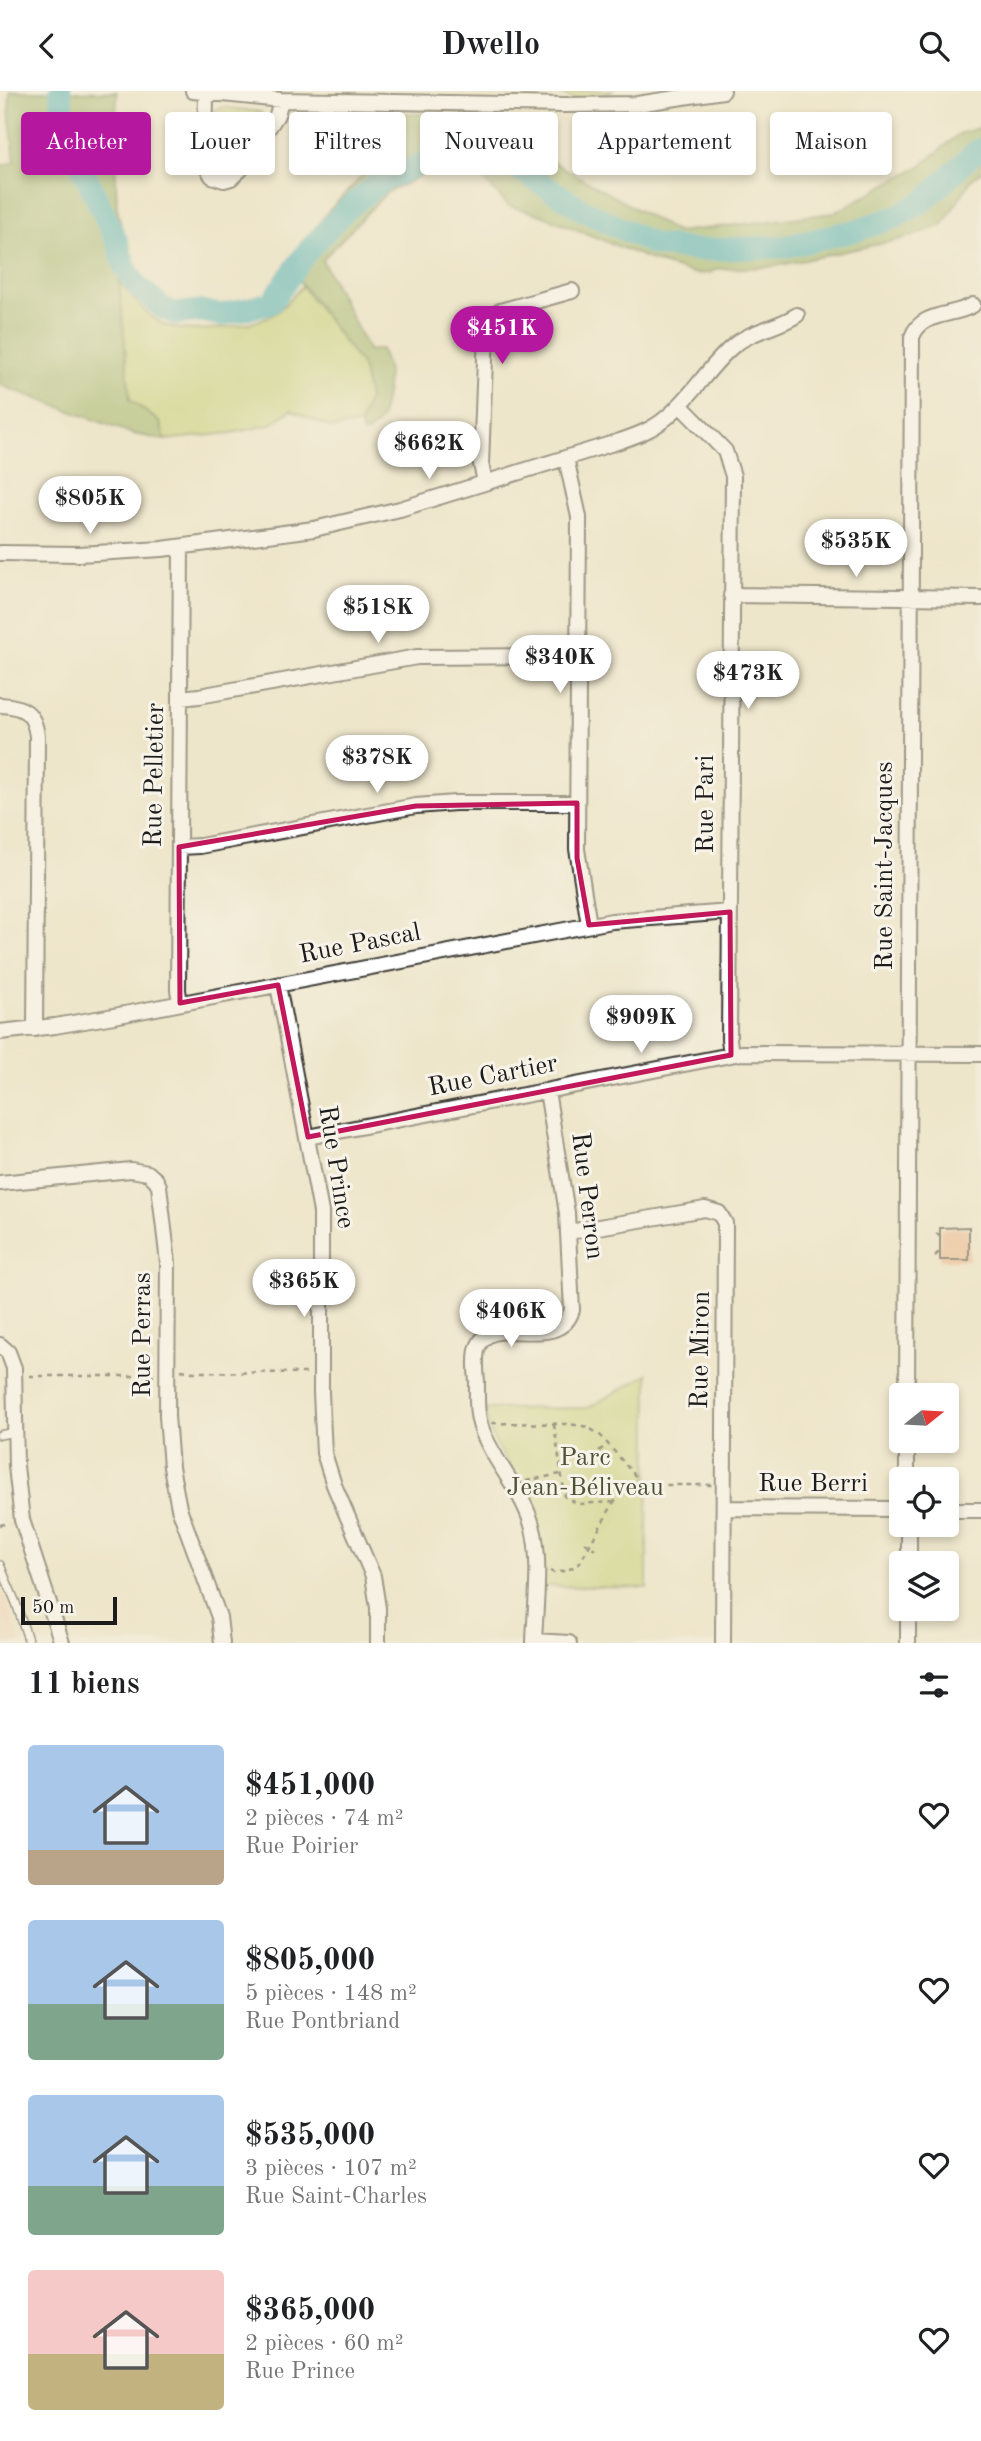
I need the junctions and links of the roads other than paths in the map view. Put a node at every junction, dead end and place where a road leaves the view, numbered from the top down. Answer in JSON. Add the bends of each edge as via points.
{"nodes":[{"id":1,"x":723,"y":91,"type":"edge"},
{"id":2,"x":200,"y":92,"type":"edge"},
{"id":3,"x":395,"y":96,"type":"edge"},
{"id":4,"x":545,"y":98,"type":"edge"},
{"id":5,"x":622,"y":98,"type":"edge"},
{"id":6,"x":281,"y":100,"type":"junction"},
{"id":7,"x":572,"y":291,"type":"dead end"},
{"id":8,"x":973,"y":305,"type":"dead end"},
{"id":9,"x":797,"y":315,"type":"dead end"},
{"id":10,"x":680,"y":405,"type":"junction"},
{"id":11,"x":566,"y":458,"type":"junction"},
{"id":12,"x":485,"y":482,"type":"junction"},
{"id":13,"x":181,"y":547,"type":"junction"},
{"id":14,"x":0,"y":553,"type":"edge"},
{"id":15,"x":732,"y":595,"type":"junction"},
{"id":16,"x":911,"y":597,"type":"junction"},
{"id":17,"x":981,"y":598,"type":"edge"},
{"id":18,"x":578,"y":656,"type":"junction"},
{"id":19,"x":180,"y":698,"type":"junction"},
{"id":20,"x":0,"y":705,"type":"edge"},
{"id":21,"x":577,"y":803,"type":"junction"},
{"id":22,"x":179,"y":847,"type":"junction"},
{"id":23,"x":730,"y":912,"type":"junction"},
{"id":24,"x":589,"y":925,"type":"junction"},
{"id":25,"x":278,"y":985,"type":"junction"},
{"id":26,"x":180,"y":1003,"type":"junction"},
{"id":27,"x":34,"y":1029,"type":"junction"},
{"id":28,"x":0,"y":1032,"type":"edge"},
{"id":29,"x":908,"y":1054,"type":"junction"},
{"id":30,"x":981,"y":1054,"type":"edge"},
{"id":31,"x":731,"y":1055,"type":"junction"},
{"id":32,"x":547,"y":1091,"type":"junction"},
{"id":33,"x":308,"y":1137,"type":"junction"},
{"id":34,"x":0,"y":1183,"type":"edge"},
{"id":35,"x":569,"y":1232,"type":"junction"},
{"id":36,"x":0,"y":1345,"type":"edge"},
{"id":37,"x":907,"y":1383,"type":"edge"},
{"id":38,"x":7,"y":1434,"type":"edge"},
{"id":39,"x":724,"y":1508,"type":"junction"},
{"id":40,"x":889,"y":1509,"type":"edge"},
{"id":41,"x":959,"y":1510,"type":"edge"},
{"id":42,"x":981,"y":1510,"type":"edge"},
{"id":43,"x":0,"y":1565,"type":"edge"},
{"id":44,"x":3,"y":1583,"type":"edge"},
{"id":45,"x":908,"y":1621,"type":"edge"},
{"id":46,"x":534,"y":1642,"type":"edge"},
{"id":47,"x":29,"y":1643,"type":"edge"},
{"id":48,"x":62,"y":1643,"type":"edge"},
{"id":49,"x":222,"y":1643,"type":"edge"},
{"id":50,"x":378,"y":1643,"type":"edge"},
{"id":51,"x":569,"y":1643,"type":"edge"},
{"id":52,"x":723,"y":1643,"type":"edge"},
{"id":53,"x":908,"y":1643,"type":"edge"}],
"edges":[{"from":1,"to":5,"type":"street"},
{"from":2,"to":6,"type":"street"},
{"from":2,"to":6,"type":"street","via":[[205,165],[212,176],[224,180],[241,169],[277,115]]},
{"from":3,"to":4,"type":"street"},
{"from":3,"to":6,"type":"street"},
{"from":4,"to":5,"type":"street"},
{"from":7,"to":12,"type":"street","via":[[507,308],[487,326],[481,464]]},
{"from":8,"to":16,"type":"street","name":"Rue Saint-Jacques","via":[[929,319],[912,337]]},
{"from":9,"to":10,"type":"street","via":[[734,345]]},
{"from":10,"to":11,"type":"street","via":[[639,434]]},
{"from":10,"to":15,"type":"street","name":"Rue Pari","via":[[725,451],[733,470]]},
{"from":11,"to":12,"type":"street"},
{"from":11,"to":18,"type":"street","via":[[579,517]]},
{"from":12,"to":13,"type":"street","via":[[400,509],[314,529]]},
{"from":13,"to":14,"type":"street","via":[[88,554]]},
{"from":13,"to":19,"type":"street","name":"Rue Pelletier"},
{"from":15,"to":16,"type":"street"},
{"from":15,"to":23,"type":"street","name":"Rue Pari"},
{"from":16,"to":17,"type":"street"},
{"from":16,"to":29,"type":"street","name":"Rue Saint-Jacques"},
{"from":18,"to":19,"type":"street","via":[[417,657]]},
{"from":18,"to":21,"type":"street"},
{"from":19,"to":22,"type":"street","name":"Rue Pelletier"},
{"from":20,"to":27,"type":"street","via":[[28,712],[37,736]]},
{"from":21,"to":22,"type":"street","via":[[429,804]]},
{"from":21,"to":24,"type":"street","via":[[577,858]]},
{"from":22,"to":26,"type":"street","name":"Rue Pelletier"},
{"from":23,"to":24,"type":"street","name":"Rue Pascal"},
{"from":23,"to":31,"type":"street","name":"Rue Pari"},
{"from":24,"to":25,"type":"street","name":"Rue Pascal"},
{"from":25,"to":26,"type":"street","name":"Rue Pascal"},
{"from":25,"to":33,"type":"street","name":"Rue Prince"},
{"from":26,"to":27,"type":"street","name":"Rue Pascal"},
{"from":27,"to":28,"type":"street","name":"Rue Pascal"},
{"from":29,"to":30,"type":"street","name":"Rue Cartier"},
{"from":29,"to":31,"type":"street","name":"Rue Cartier"},
{"from":29,"to":37,"type":"street","name":"Rue Saint-Jacques"},
{"from":31,"to":32,"type":"street","name":"Rue Cartier"},
{"from":32,"to":33,"type":"street","name":"Rue Cartier"},
{"from":32,"to":35,"type":"street","name":"Rue Perron"},
{"from":33,"to":50,"type":"street","name":"Rue Prince","via":[[323,1229],[324,1453],[373,1576]]},
{"from":34,"to":49,"type":"street","name":"Rue Perras","via":[[131,1170],[144,1171],[156,1180],[168,1263],[171,1467],[187,1531],[215,1604]]},
{"from":35,"to":39,"type":"street","name":"Rue Miron","via":[[705,1209],[723,1217]]},
{"from":35,"to":46,"type":"street","name":"Rue Perron","via":[[572,1310],[568,1319],[550,1330],[489,1334],[477,1353],[481,1427],[532,1526]]},
{"from":36,"to":38,"type":"street","via":[[14,1369]]},
{"from":38,"to":48,"type":"street","via":[[22,1520]]},
{"from":39,"to":40,"type":"street","name":"Rue Berri"},
{"from":39,"to":52,"type":"street","name":"Rue Miron"},
{"from":41,"to":42,"type":"street"},
{"from":43,"to":44,"type":"lane"},
{"from":44,"to":47,"type":"lane","via":[[16,1604]]},
{"from":45,"to":53,"type":"street"},
{"from":46,"to":51,"type":"street","name":"Rue Perron"}]}
